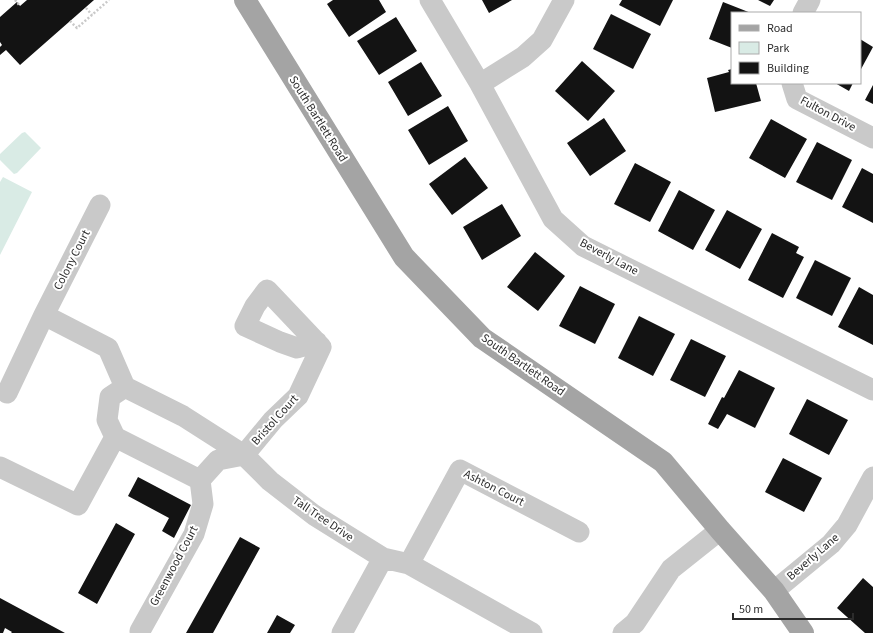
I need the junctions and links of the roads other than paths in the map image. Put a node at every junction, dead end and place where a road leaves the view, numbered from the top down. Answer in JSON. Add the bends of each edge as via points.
{"nodes":[{"id":1,"x":430,"y":0,"type":"edge"},
{"id":2,"x":564,"y":0,"type":"edge"},
{"id":3,"x":810,"y":0,"type":"edge"},
{"id":4,"x":247,"y":1,"type":"edge"},
{"id":5,"x":804,"y":12,"type":"edge"},
{"id":6,"x":480,"y":84,"type":"junction"},
{"id":7,"x":792,"y":84,"type":"edge"},
{"id":8,"x":873,"y":138,"type":"edge"},
{"id":9,"x":100,"y":205,"type":"dead end"},
{"id":10,"x":44,"y":315,"type":"junction"},
{"id":11,"x":317,"y":342,"type":"dead end"},
{"id":12,"x":125,"y":387,"type":"junction"},
{"id":13,"x":873,"y":390,"type":"edge"},
{"id":14,"x":7,"y":393,"type":"dead end"},
{"id":15,"x":115,"y":437,"type":"junction"},
{"id":16,"x":244,"y":456,"type":"junction"},
{"id":17,"x":0,"y":467,"type":"edge"},
{"id":18,"x":873,"y":477,"type":"edge"},
{"id":19,"x":200,"y":480,"type":"junction"},
{"id":20,"x":720,"y":530,"type":"junction"},
{"id":21,"x":579,"y":532,"type":"dead end"},
{"id":22,"x":383,"y":558,"type":"junction"},
{"id":23,"x":409,"y":564,"type":"junction"},
{"id":24,"x":774,"y":591,"type":"junction"},
{"id":25,"x":140,"y":631,"type":"dead end"},
{"id":26,"x":342,"y":633,"type":"edge"},
{"id":27,"x":532,"y":633,"type":"edge"},
{"id":28,"x":623,"y":633,"type":"edge"},
{"id":29,"x":803,"y":633,"type":"edge"}],
"edges":[{"from":1,"to":6,"type":"street","name":"Beverly Lane"},
{"from":2,"to":6,"type":"street","via":[[542,40],[523,57]]},
{"from":3,"to":5,"type":"street"},
{"from":4,"to":20,"type":"main road","name":"South Bartlett Road","via":[[404,258],[482,338],[663,462]]},
{"from":6,"to":13,"type":"street","name":"Beverly Lane","via":[[553,219],[583,246]]},
{"from":7,"to":8,"type":"street","name":"Fulton Drive","via":[[797,99]]},
{"from":9,"to":10,"type":"street","name":"Colony Court"},
{"from":10,"to":12,"type":"street","via":[[108,348]]},
{"from":10,"to":14,"type":"street","name":"Colony Court"},
{"from":11,"to":16,"type":"street","name":"Bristol Court","via":[[321,347],[298,396],[273,420]]},
{"from":12,"to":15,"type":"street","via":[[110,397],[107,420]]},
{"from":12,"to":16,"type":"street","name":"Tall Tree Drive","via":[[183,416]]},
{"from":15,"to":17,"type":"street","via":[[78,505]]},
{"from":15,"to":19,"type":"street"},
{"from":16,"to":19,"type":"street","via":[[218,460]]},
{"from":16,"to":22,"type":"street","name":"Tall Tree Drive","via":[[270,481],[314,515]]},
{"from":18,"to":24,"type":"street","name":"Beverly Lane","via":[[847,525],[831,544]]},
{"from":19,"to":25,"type":"street","name":"Greenwood Court","via":[[203,504],[194,534]]},
{"from":20,"to":24,"type":"main road","name":"South Bartlett Road"},
{"from":20,"to":28,"type":"street","via":[[671,570],[635,623]]},
{"from":21,"to":23,"type":"street","name":"Ashton Court","via":[[460,470]]},
{"from":22,"to":23,"type":"street","name":"Tall Tree Drive"},
{"from":22,"to":26,"type":"street"},
{"from":23,"to":27,"type":"street","name":"Tall Tree Drive"},
{"from":24,"to":29,"type":"main road","name":"South Bartlett Road"}]}
